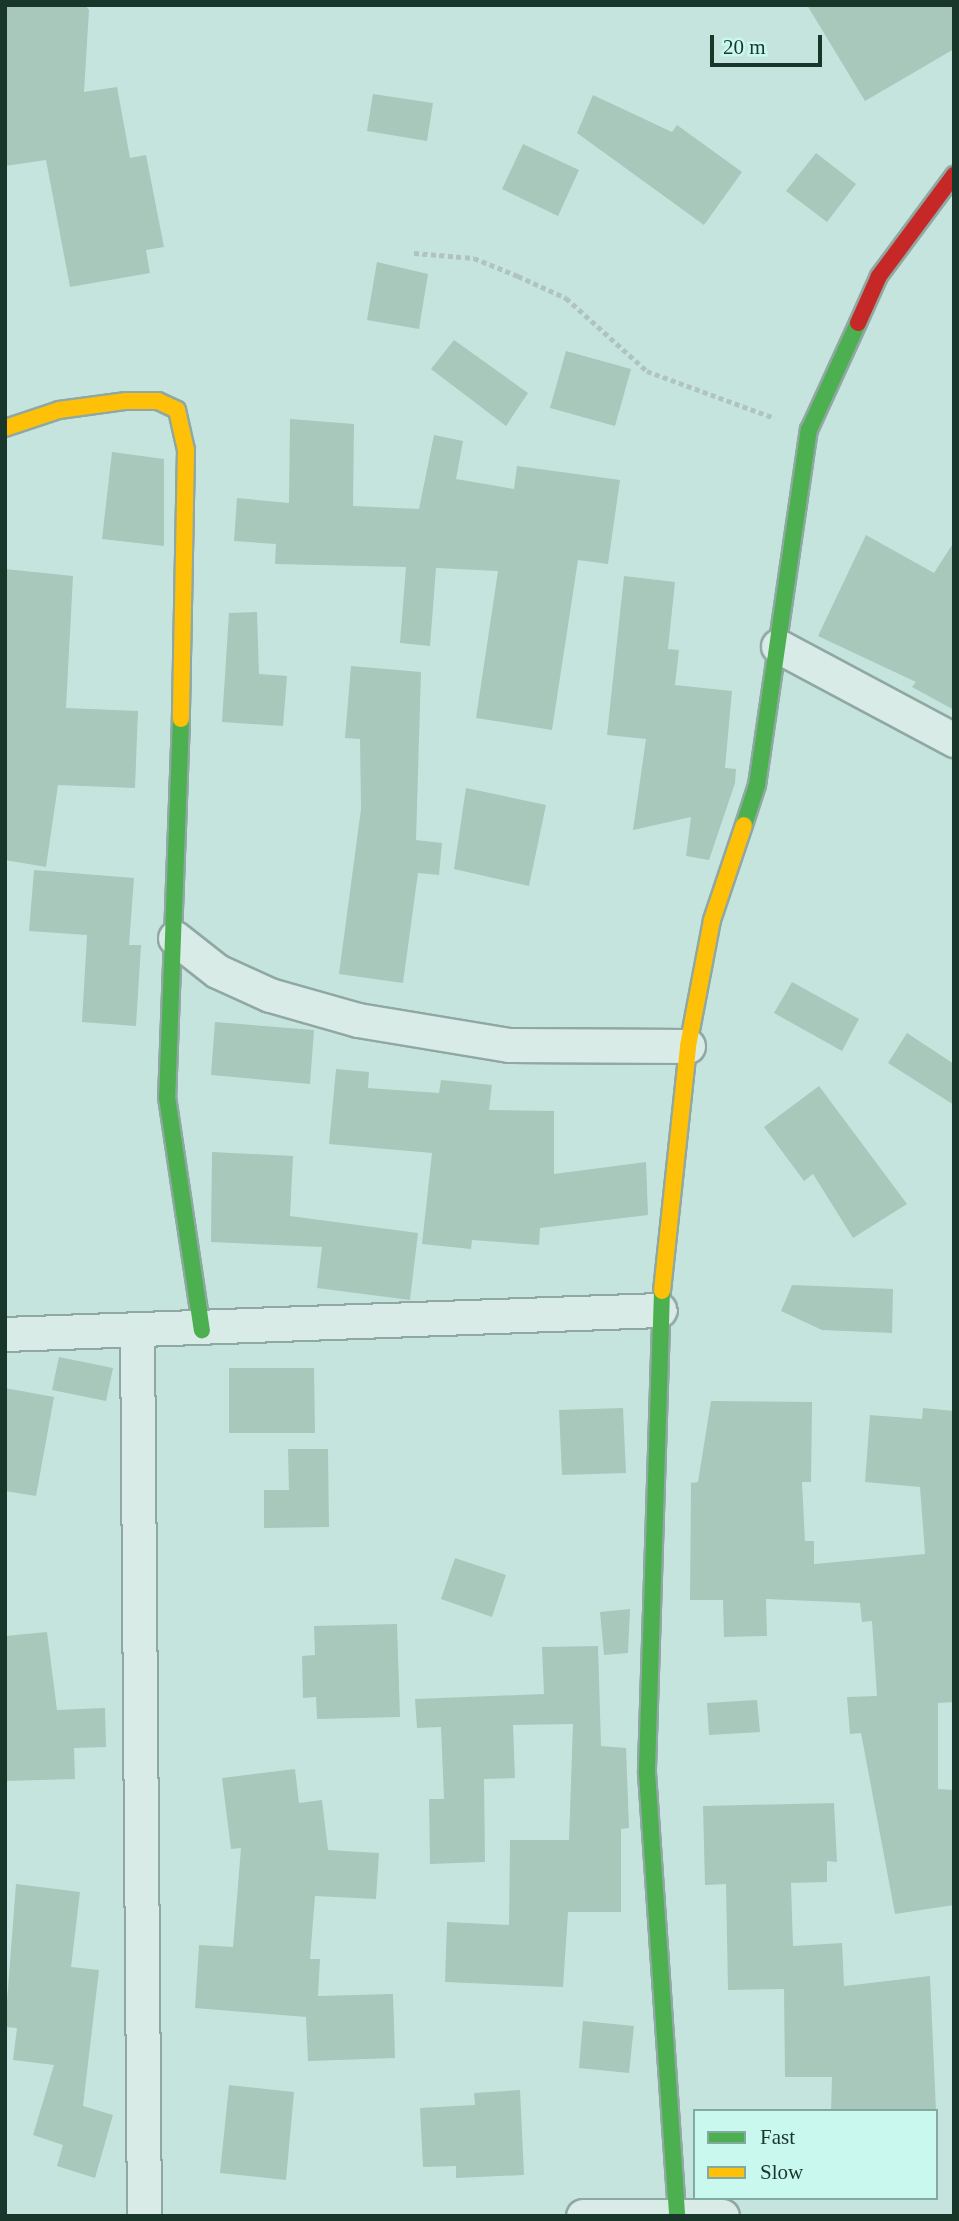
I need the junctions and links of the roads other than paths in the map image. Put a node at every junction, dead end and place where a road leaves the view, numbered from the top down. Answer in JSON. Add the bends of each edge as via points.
{"nodes":[{"id":1,"x":954,"y":175,"type":"edge"},
{"id":2,"x":5,"y":428,"type":"edge"},
{"id":3,"x":778,"y":646,"type":"junction"},
{"id":4,"x":954,"y":740,"type":"edge"},
{"id":5,"x":174,"y":938,"type":"junction"},
{"id":6,"x":688,"y":1046,"type":"junction"},
{"id":7,"x":660,"y":1310,"type":"junction"},
{"id":8,"x":202,"y":1330,"type":"junction"},
{"id":9,"x":137,"y":1331,"type":"junction"},
{"id":10,"x":5,"y":1334,"type":"edge"},
{"id":11,"x":676,"y":2214,"type":"edge"},
{"id":12,"x":144,"y":2216,"type":"edge"},
{"id":13,"x":583,"y":2216,"type":"edge"},
{"id":14,"x":722,"y":2216,"type":"edge"}],
"edges":[{"from":1,"to":3,"type":"street","via":[[879,276],[808,430]]},
{"from":2,"to":5,"type":"street","via":[[59,410],[126,401],[158,401],[177,410],[186,495]]},
{"from":3,"to":4,"type":"street"},
{"from":3,"to":6,"type":"street","via":[[757,785],[712,920]]},
{"from":5,"to":6,"type":"street","via":[[217,971],[270,995],[358,1020],[509,1045]]},
{"from":5,"to":8,"type":"street","via":[[167,1097]]},
{"from":6,"to":7,"type":"street"},
{"from":7,"to":8,"type":"street"},
{"from":7,"to":11,"type":"street","via":[[647,1773]]},
{"from":8,"to":9,"type":"street"},
{"from":9,"to":10,"type":"street"},
{"from":9,"to":12,"type":"street"},
{"from":11,"to":13,"type":"street"},
{"from":11,"to":14,"type":"street"}]}
